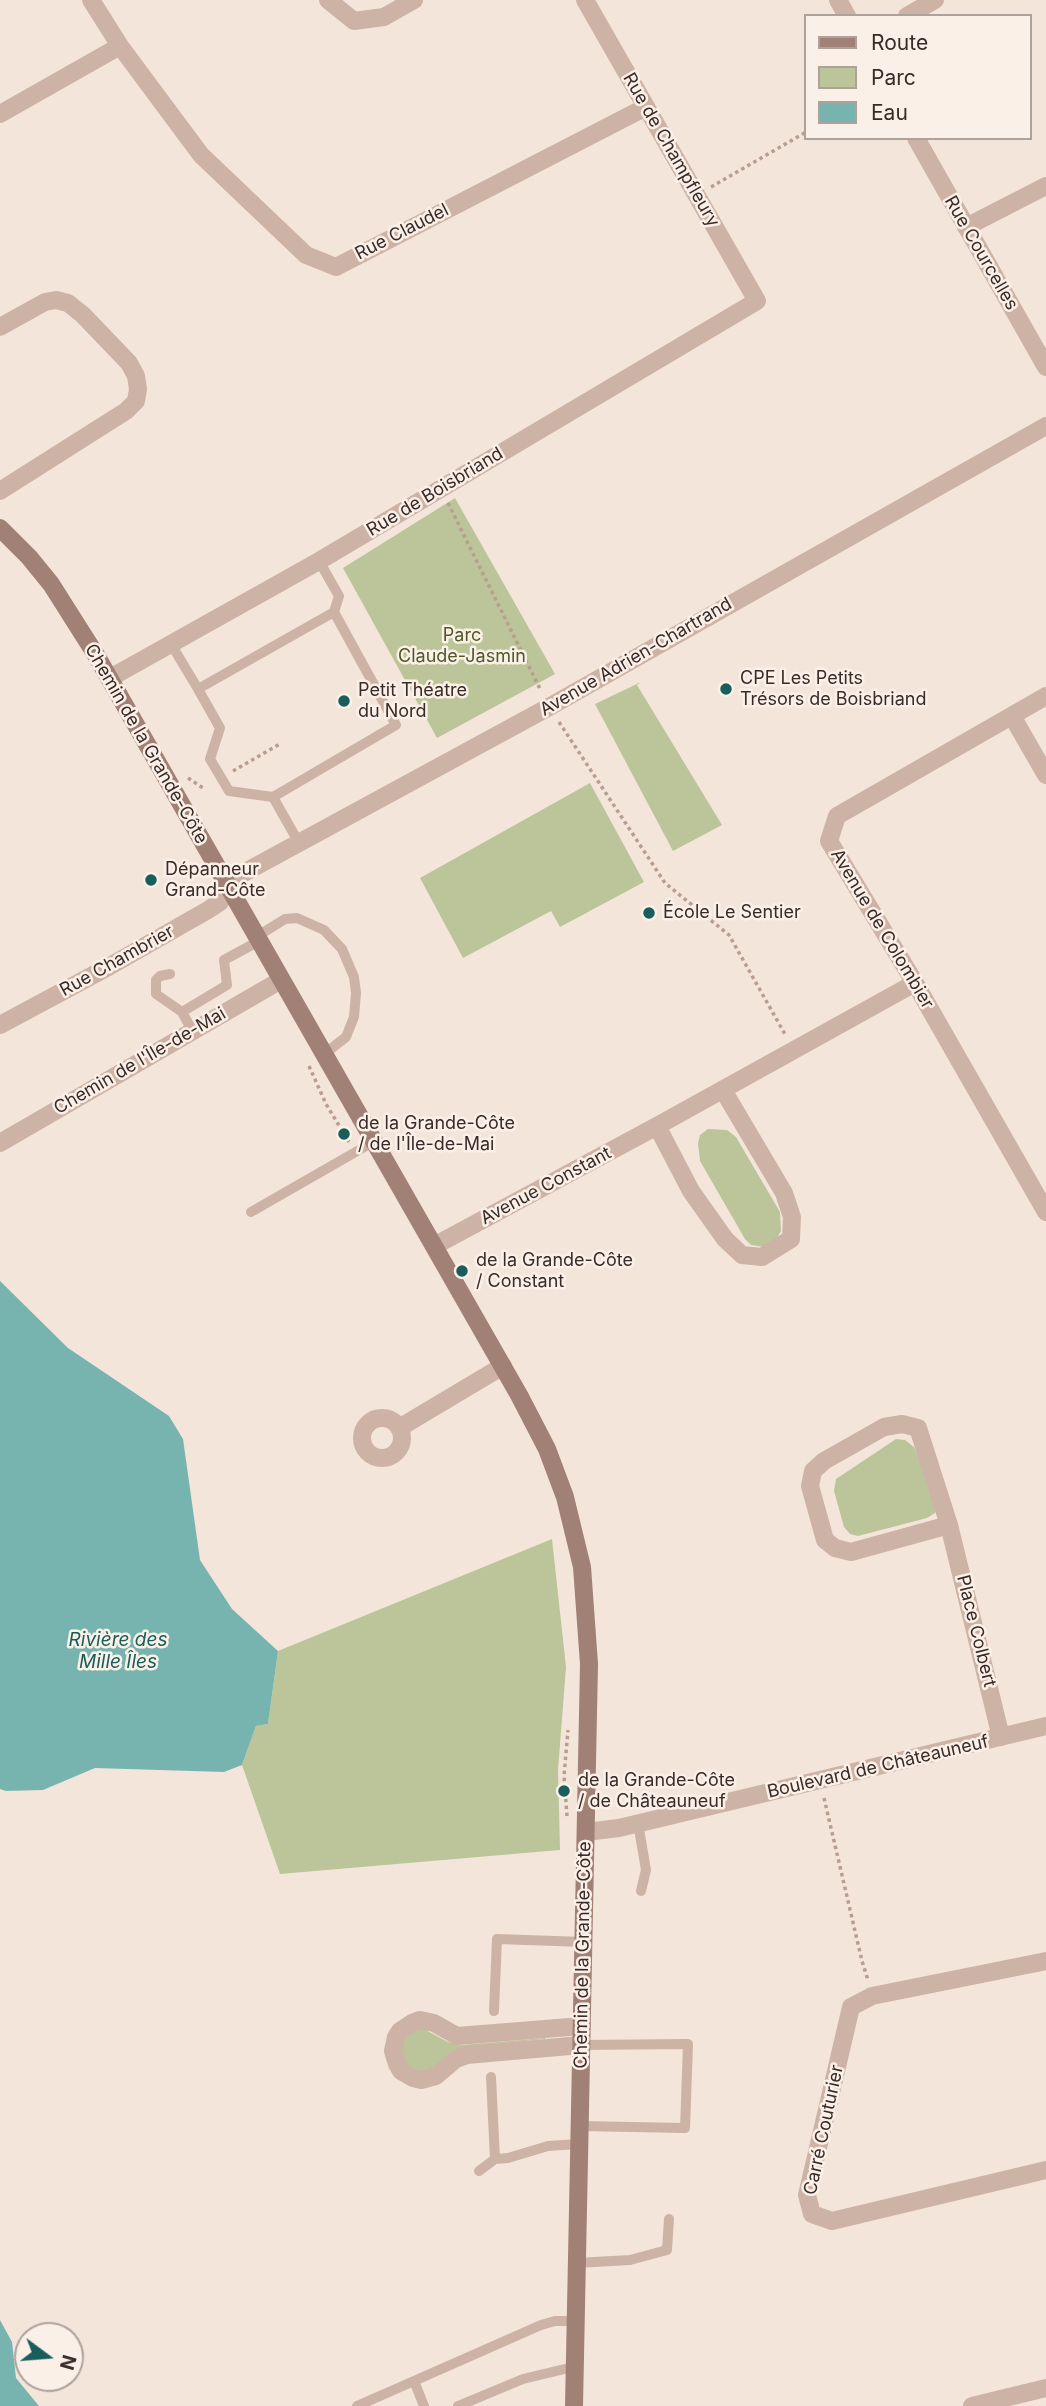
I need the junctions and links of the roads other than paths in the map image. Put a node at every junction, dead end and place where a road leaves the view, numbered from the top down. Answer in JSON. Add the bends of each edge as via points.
{"nodes":[{"id":1,"x":91,"y":0,"type":"edge"},
{"id":2,"x":328,"y":0,"type":"edge"},
{"id":3,"x":414,"y":0,"type":"edge"},
{"id":4,"x":585,"y":0,"type":"edge"},
{"id":5,"x":935,"y":0,"type":"edge"},
{"id":6,"x":910,"y":14,"type":"edge"},
{"id":7,"x":120,"y":46,"type":"junction"},
{"id":8,"x":646,"y":107,"type":"junction"},
{"id":9,"x":0,"y":114,"type":"edge"},
{"id":10,"x":917,"y":140,"type":"edge"},
{"id":11,"x":1046,"y":187,"type":"edge"},
{"id":12,"x":966,"y":227,"type":"junction"},
{"id":13,"x":757,"y":301,"type":"joint"},
{"id":14,"x":0,"y":327,"type":"edge"},
{"id":15,"x":1046,"y":367,"type":"edge"},
{"id":16,"x":1046,"y":426,"type":"edge"},
{"id":17,"x":0,"y":491,"type":"edge"},
{"id":18,"x":0,"y":528,"type":"edge"},
{"id":19,"x":319,"y":561,"type":"junction"},
{"id":20,"x":334,"y":612,"type":"junction"},
{"id":21,"x":171,"y":644,"type":"junction"},
{"id":22,"x":110,"y":678,"type":"junction"},
{"id":23,"x":198,"y":689,"type":"junction"},
{"id":24,"x":1046,"y":696,"type":"edge"},
{"id":25,"x":1012,"y":716,"type":"junction"},
{"id":26,"x":1046,"y":775,"type":"edge"},
{"id":27,"x":273,"y":797,"type":"junction"},
{"id":28,"x":299,"y":843,"type":"junction"},
{"id":29,"x":229,"y":889,"type":"junction"},
{"id":30,"x":258,"y":939,"type":"junction"},
{"id":31,"x":170,"y":974,"type":"dead end"},
{"id":32,"x":281,"y":980,"type":"junction"},
{"id":33,"x":915,"y":982,"type":"junction"},
{"id":34,"x":227,"y":985,"type":"junction"},
{"id":35,"x":239,"y":1005,"type":"junction"},
{"id":36,"x":182,"y":1012,"type":"junction"},
{"id":37,"x":0,"y":1025,"type":"edge"},
{"id":38,"x":193,"y":1032,"type":"junction"},
{"id":39,"x":316,"y":1059,"type":"junction"},
{"id":40,"x":723,"y":1090,"type":"junction"},
{"id":41,"x":657,"y":1126,"type":"junction"},
{"id":42,"x":373,"y":1142,"type":"junction"},
{"id":43,"x":0,"y":1143,"type":"edge"},
{"id":44,"x":251,"y":1212,"type":"dead end"},
{"id":45,"x":1046,"y":1212,"type":"edge"},
{"id":46,"x":435,"y":1247,"type":"junction"},
{"id":47,"x":503,"y":1366,"type":"junction"},
{"id":48,"x":399,"y":1428,"type":"dead end"},
{"id":49,"x":949,"y":1525,"type":"junction"},
{"id":50,"x":1046,"y":1726,"type":"edge"},
{"id":51,"x":1001,"y":1737,"type":"junction"},
{"id":52,"x":638,"y":1823,"type":"junction"},
{"id":53,"x":586,"y":1832,"type":"junction"},
{"id":54,"x":642,"y":1891,"type":"dead end"},
{"id":55,"x":584,"y":1942,"type":"junction"},
{"id":56,"x":1046,"y":1961,"type":"edge"},
{"id":57,"x":494,"y":2011,"type":"dead end"},
{"id":58,"x":581,"y":2035,"type":"junction"},
{"id":59,"x":491,"y":2077,"type":"dead end"},
{"id":60,"x":579,"y":2135,"type":"junction"},
{"id":61,"x":495,"y":2159,"type":"junction"},
{"id":62,"x":1046,"y":2170,"type":"edge"},
{"id":63,"x":479,"y":2171,"type":"dead end"},
{"id":64,"x":669,"y":2218,"type":"dead end"},
{"id":65,"x":576,"y":2263,"type":"junction"},
{"id":66,"x":575,"y":2321,"type":"junction"},
{"id":67,"x":573,"y":2367,"type":"junction"},
{"id":68,"x":414,"y":2381,"type":"junction"},
{"id":69,"x":1046,"y":2388,"type":"edge"},
{"id":70,"x":357,"y":2406,"type":"edge"},
{"id":71,"x":424,"y":2406,"type":"edge"},
{"id":72,"x":458,"y":2406,"type":"edge"},
{"id":73,"x":574,"y":2406,"type":"edge"},
{"id":74,"x":972,"y":2406,"type":"edge"}],
"edges":[{"from":1,"to":7,"type":"street","name":"Rue Claudel"},
{"from":2,"to":3,"type":"street","via":[[354,21],[384,17]]},
{"from":4,"to":8,"type":"street","name":"Rue de Champfleury"},
{"from":5,"to":6,"type":"street"},
{"from":7,"to":8,"type":"street","name":"Rue Claudel","via":[[201,155],[306,255],[335,267]]},
{"from":7,"to":9,"type":"street"},
{"from":8,"to":13,"type":"street","name":"Rue de Champfleury"},
{"from":10,"to":12,"type":"street","name":"Rue Courcelles"},
{"from":11,"to":12,"type":"street"},
{"from":12,"to":15,"type":"street","name":"Rue Courcelles"},
{"from":13,"to":19,"type":"street","name":"Rue de Boisbriand"},
{"from":14,"to":17,"type":"street","via":[[45,302],[68,303],[129,363],[138,389],[126,411]]},
{"from":16,"to":28,"type":"street","name":"Avenue Adrien-Chartrand"},
{"from":18,"to":22,"type":"main road","name":"Chemin de la Grande-Côte","via":[[55,590]]},
{"from":19,"to":20,"type":"lane","via":[[339,596]]},
{"from":19,"to":21,"type":"street","name":"Rue de Boisbriand"},
{"from":20,"to":23,"type":"lane"},
{"from":20,"to":27,"type":"lane","via":[[397,725]]},
{"from":21,"to":22,"type":"street","name":"Rue de Boisbriand"},
{"from":21,"to":23,"type":"lane"},
{"from":22,"to":29,"type":"main road","name":"Chemin de la Grande-Côte"},
{"from":23,"to":27,"type":"lane","via":[[220,728],[210,759],[229,791]]},
{"from":24,"to":25,"type":"street","name":"Avenue de Colombier"},
{"from":25,"to":26,"type":"street"},
{"from":25,"to":33,"type":"street","name":"Avenue de Colombier","via":[[837,816],[829,841]]},
{"from":27,"to":28,"type":"lane"},
{"from":28,"to":29,"type":"street","name":"Avenue Adrien-Chartrand","via":[[237,876]]},
{"from":29,"to":30,"type":"main road","name":"Chemin de la Grande-Côte"},
{"from":29,"to":37,"type":"street","name":"Rue Chambrier","via":[[208,910]]},
{"from":30,"to":32,"type":"main road","name":"Chemin de la Grande-Côte"},
{"from":30,"to":34,"type":"lane","via":[[223,960]]},
{"from":30,"to":39,"type":"lane","via":[[285,919],[297,918],[324,930],[345,956],[354,977],[354,1017],[346,1037]]},
{"from":31,"to":36,"type":"lane","via":[[160,976],[154,989],[158,997]]},
{"from":32,"to":35,"type":"street","name":"Chemin de l'Île-de-Mai"},
{"from":32,"to":39,"type":"main road","name":"Chemin de la Grande-Côte"},
{"from":33,"to":40,"type":"street","name":"Avenue Constant"},
{"from":33,"to":45,"type":"street","name":"Avenue de Colombier"},
{"from":34,"to":35,"type":"lane"},
{"from":34,"to":36,"type":"lane"},
{"from":35,"to":38,"type":"street","name":"Chemin de l'Île-de-Mai"},
{"from":36,"to":38,"type":"lane"},
{"from":38,"to":43,"type":"street","name":"Chemin de l'Île-de-Mai"},
{"from":39,"to":42,"type":"main road","name":"Chemin de la Grande-Côte"},
{"from":40,"to":41,"type":"street","name":"Avenue Constant"},
{"from":40,"to":41,"type":"street","via":[[773,1172],[792,1217],[791,1239],[762,1257],[742,1255],[725,1239],[691,1192]]},
{"from":41,"to":46,"type":"street","name":"Avenue Constant"},
{"from":42,"to":44,"type":"lane"},
{"from":42,"to":46,"type":"main road","name":"Chemin de la Grande-Côte"},
{"from":46,"to":47,"type":"main road","name":"Chemin de la Grande-Côte"},
{"from":47,"to":48,"type":"street"},
{"from":47,"to":53,"type":"main road","name":"Chemin de la Grande-Côte","via":[[553,1462],[579,1549],[589,1639]]},
{"from":49,"to":49,"type":"street","name":"Place Colbert","via":[[918,1428],[902,1423],[884,1427],[813,1471],[810,1486],[825,1540],[835,1548],[851,1552]]},
{"from":49,"to":51,"type":"street","name":"Place Colbert"},
{"from":50,"to":51,"type":"street","name":"Boulevard de Châteauneuf"},
{"from":51,"to":52,"type":"street","name":"Boulevard de Châteauneuf"},
{"from":52,"to":53,"type":"street","name":"Boulevard de Châteauneuf"},
{"from":52,"to":54,"type":"lane","via":[[646,1870]]},
{"from":53,"to":55,"type":"main road","name":"Chemin de la Grande-Côte"},
{"from":55,"to":57,"type":"lane","via":[[497,1939]]},
{"from":55,"to":58,"type":"main road","name":"Chemin de la Grande-Côte"},
{"from":56,"to":62,"type":"street","name":"Carré Couturier","via":[[872,1996],[852,2007],[807,2195],[812,2214],[832,2221]]},
{"from":58,"to":58,"type":"street","via":[[457,2036],[420,2020],[400,2031],[393,2051],[401,2071],[421,2080],[436,2076],[467,2055]]},
{"from":58,"to":60,"type":"main road","name":"Chemin de la Grande-Côte"},
{"from":58,"to":60,"type":"lane","via":[[688,2044],[685,2128]]},
{"from":59,"to":61,"type":"lane"},
{"from":60,"to":61,"type":"lane"},
{"from":60,"to":65,"type":"main road","name":"Chemin de la Grande-Côte"},
{"from":61,"to":63,"type":"lane"},
{"from":64,"to":65,"type":"lane","via":[[667,2250],[630,2260]]},
{"from":65,"to":66,"type":"main road","name":"Chemin de la Grande-Côte"},
{"from":66,"to":67,"type":"main road","name":"Chemin de la Grande-Côte"},
{"from":66,"to":68,"type":"lane","via":[[541,2325]]},
{"from":67,"to":72,"type":"lane","via":[[523,2379]]},
{"from":67,"to":73,"type":"main road","name":"Chemin de la Grande-Côte"},
{"from":68,"to":70,"type":"lane"},
{"from":68,"to":71,"type":"lane"},
{"from":69,"to":74,"type":"street"}]}
